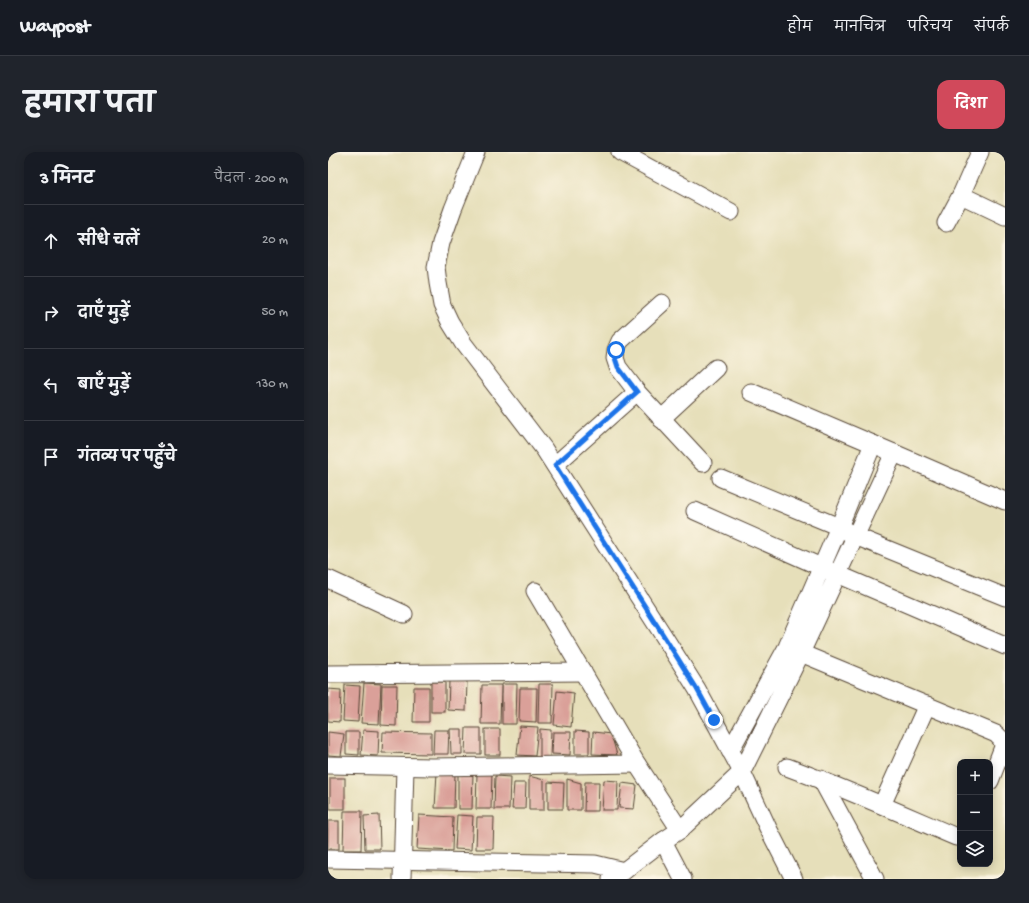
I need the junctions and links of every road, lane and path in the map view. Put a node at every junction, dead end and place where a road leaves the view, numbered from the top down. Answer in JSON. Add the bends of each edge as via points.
{"nodes":[{"id":1,"x":476,"y":152,"type":"edge"},
{"id":2,"x":620,"y":152,"type":"edge"},
{"id":3,"x":980,"y":152,"type":"edge"},
{"id":4,"x":961,"y":195,"type":"junction"},
{"id":5,"x":731,"y":212,"type":"dead end"},
{"id":6,"x":1005,"y":216,"type":"edge"},
{"id":7,"x":946,"y":223,"type":"dead end"},
{"id":8,"x":662,"y":303,"type":"dead end"},
{"id":9,"x":716,"y":368,"type":"dead end"},
{"id":10,"x":637,"y":392,"type":"junction"},
{"id":11,"x":751,"y":392,"type":"dead end"},
{"id":12,"x":661,"y":418,"type":"junction"},
{"id":13,"x":873,"y":444,"type":"junction"},
{"id":14,"x":894,"y":453,"type":"junction"},
{"id":15,"x":703,"y":463,"type":"dead end"},
{"id":16,"x":555,"y":465,"type":"junction"},
{"id":17,"x":721,"y":478,"type":"dead end"},
{"id":18,"x":1005,"y":501,"type":"edge"},
{"id":19,"x":695,"y":511,"type":"dead end"},
{"id":20,"x":839,"y":528,"type":"junction"},
{"id":21,"x":855,"y":536,"type":"junction"},
{"id":22,"x":821,"y":567,"type":"junction"},
{"id":23,"x":838,"y":574,"type":"junction"},
{"id":24,"x":328,"y":579,"type":"edge"},
{"id":25,"x":535,"y":590,"type":"dead end"},
{"id":26,"x":1005,"y":597,"type":"edge"},
{"id":27,"x":404,"y":614,"type":"dead end"},
{"id":28,"x":1005,"y":646,"type":"edge"},
{"id":29,"x":794,"y":650,"type":"junction"},
{"id":30,"x":583,"y":672,"type":"junction"},
{"id":31,"x":328,"y":674,"type":"edge"},
{"id":32,"x":926,"y":705,"type":"junction"},
{"id":33,"x":730,"y":751,"type":"junction"},
{"id":34,"x":637,"y":764,"type":"junction"},
{"id":35,"x":328,"y":765,"type":"edge"},
{"id":36,"x":405,"y":767,"type":"junction"},
{"id":37,"x":787,"y":767,"type":"dead end"},
{"id":38,"x":742,"y":772,"type":"junction"},
{"id":39,"x":993,"y":774,"type":"edge"},
{"id":40,"x":821,"y":780,"type":"junction"},
{"id":41,"x":882,"y":805,"type":"junction"},
{"id":42,"x":680,"y":830,"type":"junction"},
{"id":43,"x":957,"y":837,"type":"edge"},
{"id":44,"x":663,"y":841,"type":"junction"},
{"id":45,"x":328,"y":860,"type":"edge"},
{"id":46,"x":403,"y":860,"type":"junction"},
{"id":47,"x":618,"y":875,"type":"edge"},
{"id":48,"x":402,"y":879,"type":"edge"},
{"id":49,"x":683,"y":879,"type":"edge"},
{"id":50,"x":794,"y":879,"type":"edge"},
{"id":51,"x":875,"y":879,"type":"edge"}],
"edges":[{"from":1,"to":16,"type":"street","via":[[441,244],[436,267],[442,305],[463,343]]},
{"from":2,"to":5,"type":"street"},
{"from":3,"to":4,"type":"street"},
{"from":4,"to":6,"type":"street"},
{"from":4,"to":7,"type":"street"},
{"from":8,"to":10,"type":"street","via":[[620,342],[616,350],[618,367]]},
{"from":9,"to":12,"type":"street"},
{"from":10,"to":12,"type":"street"},
{"from":10,"to":16,"type":"street"},
{"from":11,"to":13,"type":"street"},
{"from":12,"to":15,"type":"street"},
{"from":13,"to":14,"type":"street"},
{"from":13,"to":20,"type":"street"},
{"from":14,"to":18,"type":"street"},
{"from":14,"to":21,"type":"street"},
{"from":16,"to":33,"type":"street","via":[[697,689]]},
{"from":17,"to":20,"type":"street"},
{"from":19,"to":22,"type":"street"},
{"from":20,"to":21,"type":"street"},
{"from":20,"to":22,"type":"street"},
{"from":21,"to":23,"type":"street"},
{"from":21,"to":26,"type":"street"},
{"from":22,"to":23,"type":"street"},
{"from":22,"to":29,"type":"street"},
{"from":23,"to":28,"type":"street"},
{"from":23,"to":29,"type":"street"},
{"from":24,"to":27,"type":"street"},
{"from":25,"to":30,"type":"street"},
{"from":29,"to":32,"type":"street"},
{"from":29,"to":33,"type":"street"},
{"from":29,"to":38,"type":"street"},
{"from":30,"to":31,"type":"street"},
{"from":30,"to":34,"type":"street"},
{"from":32,"to":39,"type":"street","via":[[996,734],[1002,740],[1003,747]]},
{"from":32,"to":41,"type":"street"},
{"from":33,"to":38,"type":"street"},
{"from":34,"to":36,"type":"street"},
{"from":34,"to":42,"type":"street"},
{"from":35,"to":36,"type":"street"},
{"from":36,"to":46,"type":"street"},
{"from":37,"to":40,"type":"street"},
{"from":38,"to":42,"type":"street"},
{"from":38,"to":50,"type":"street"},
{"from":40,"to":41,"type":"street"},
{"from":40,"to":51,"type":"street"},
{"from":41,"to":43,"type":"street"},
{"from":42,"to":44,"type":"street"},
{"from":44,"to":47,"type":"street"},
{"from":44,"to":49,"type":"street"},
{"from":45,"to":46,"type":"street"},
{"from":46,"to":47,"type":"street","via":[[595,864]]},
{"from":46,"to":48,"type":"street"}]}
